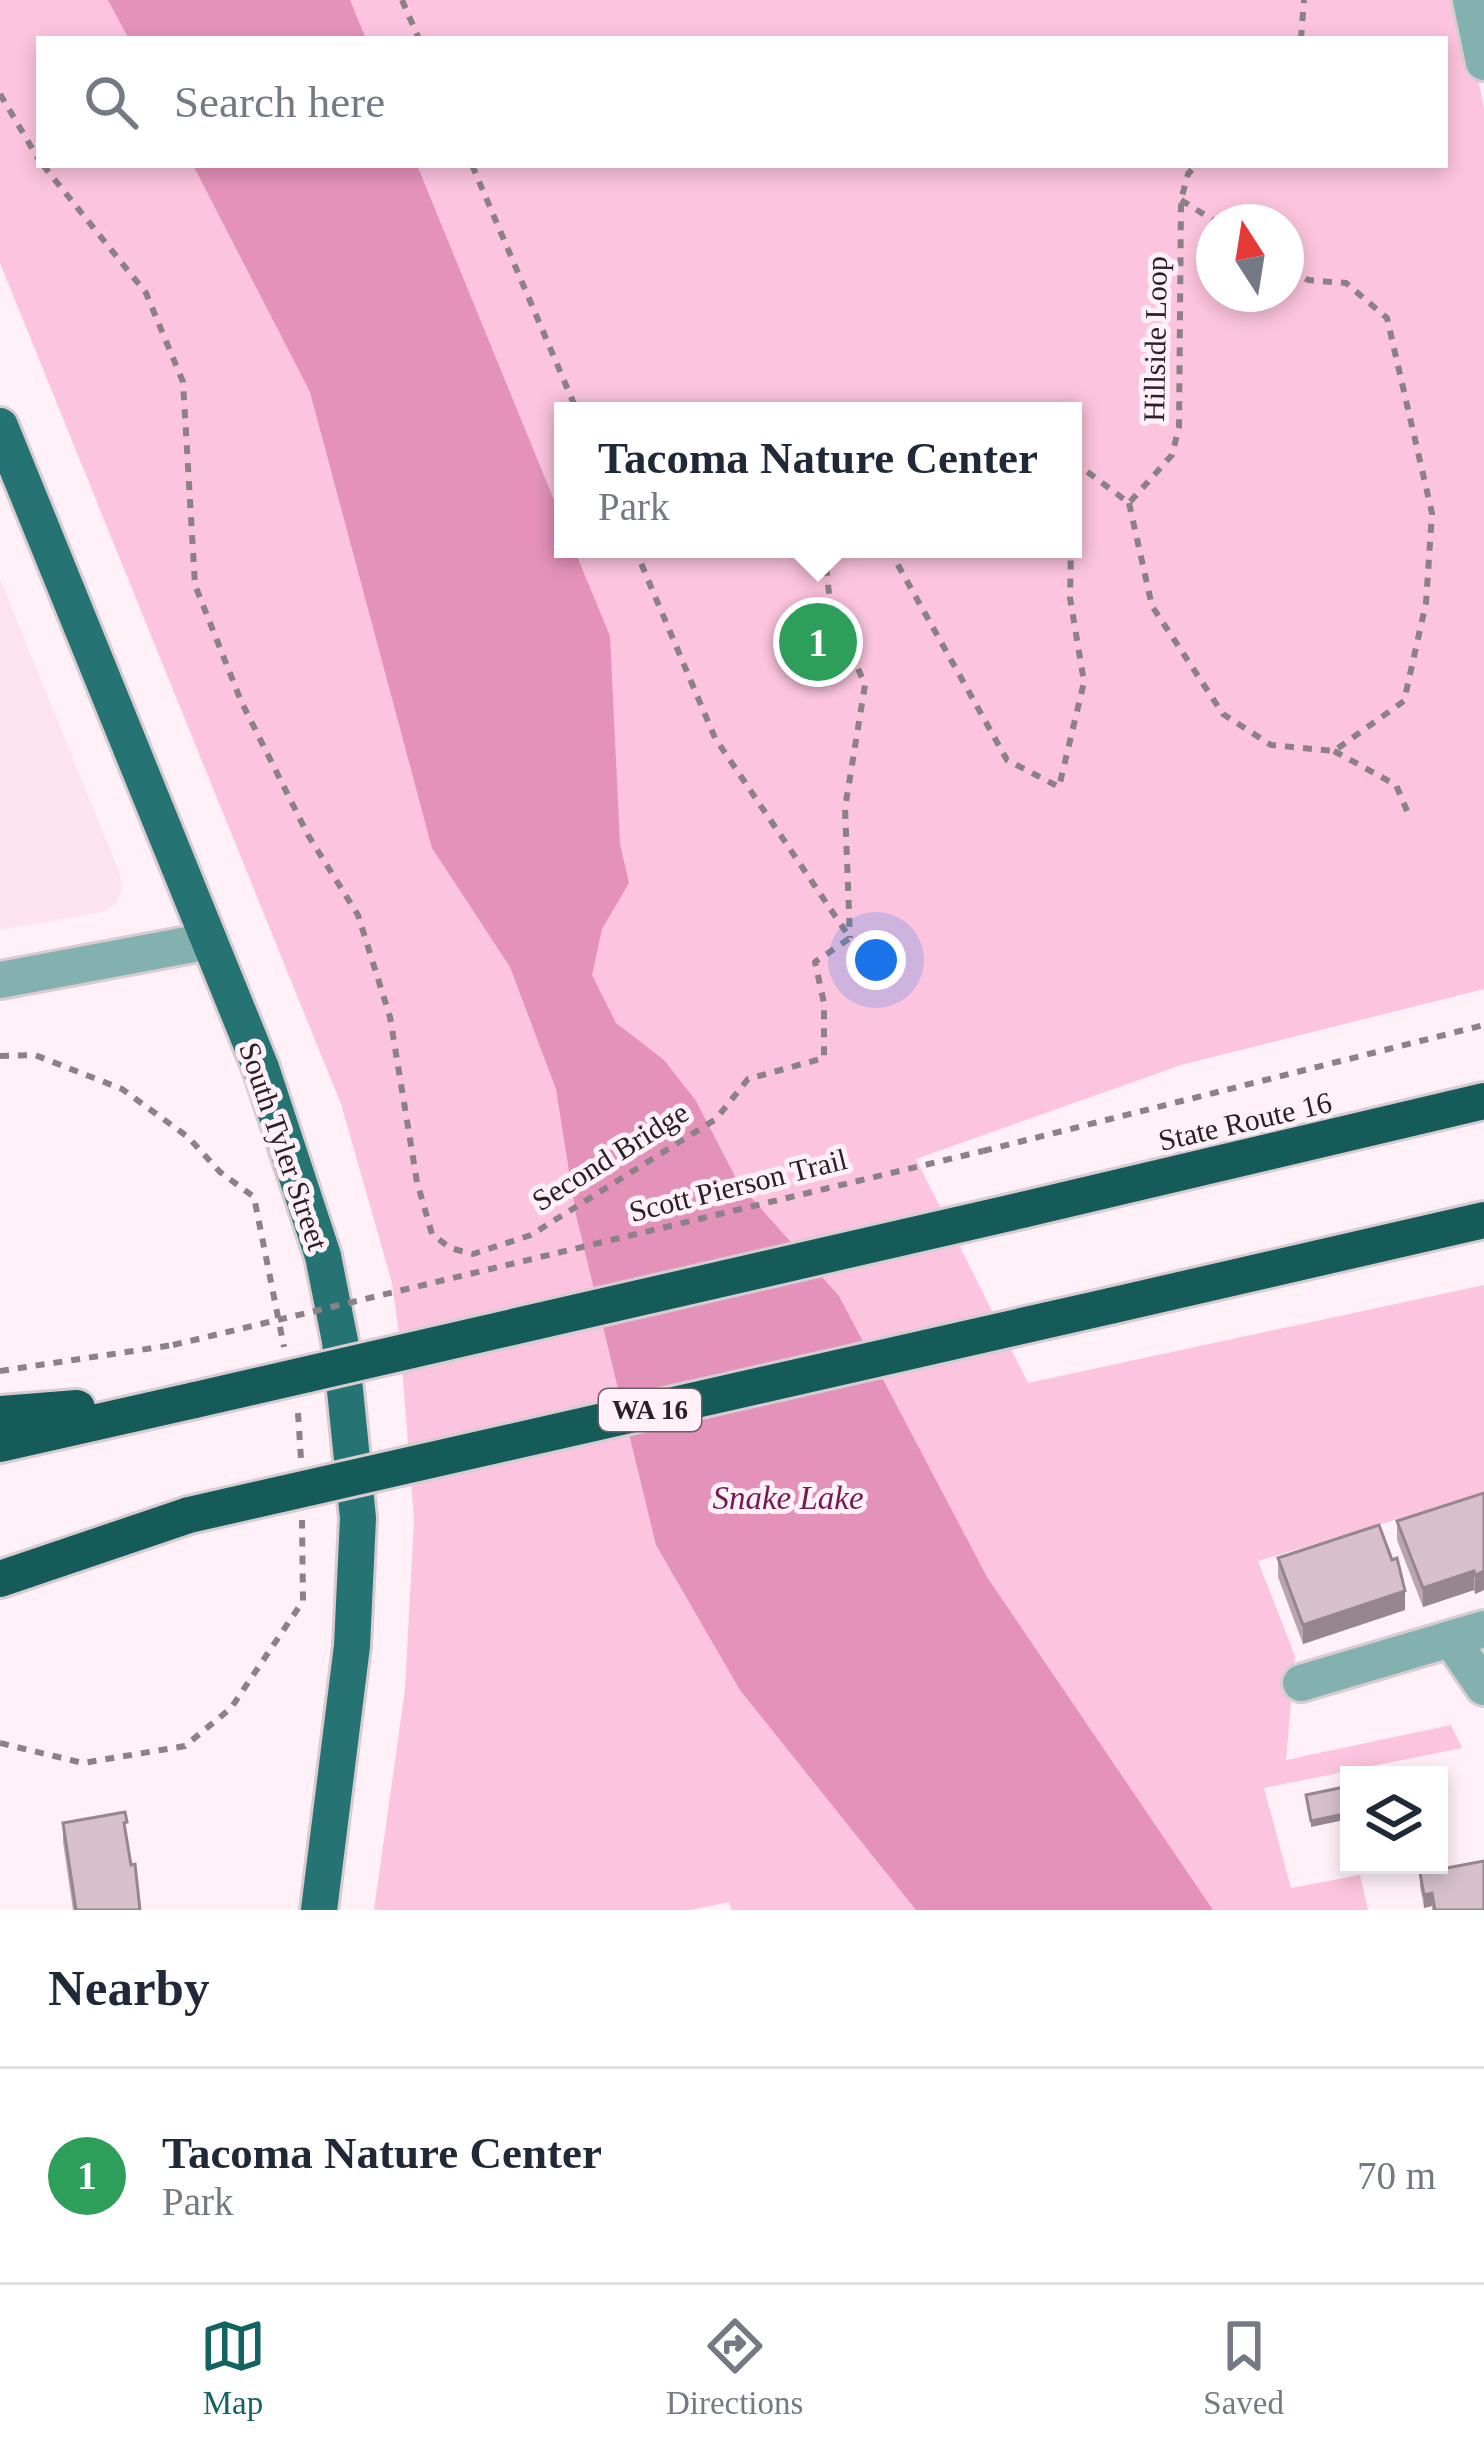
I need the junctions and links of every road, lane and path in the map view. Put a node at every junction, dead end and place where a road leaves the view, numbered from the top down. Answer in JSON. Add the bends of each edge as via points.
{"nodes":[{"id":1,"x":402,"y":0,"type":"edge"},
{"id":2,"x":1304,"y":0,"type":"edge"},
{"id":3,"x":1472,"y":0,"type":"edge"},
{"id":4,"x":418,"y":36,"type":"edge"},
{"id":5,"x":1301,"y":36,"type":"edge"},
{"id":6,"x":1484,"y":62,"type":"edge"},
{"id":7,"x":0,"y":94,"type":"edge"},
{"id":8,"x":36,"y":154,"type":"edge"},
{"id":9,"x":46,"y":168,"type":"edge"},
{"id":10,"x":473,"y":168,"type":"edge"},
{"id":11,"x":1193,"y":168,"type":"edge"},
{"id":12,"x":1181,"y":200,"type":"junction"},
{"id":13,"x":1196,"y":209,"type":"edge"},
{"id":14,"x":1304,"y":277,"type":"edge"},
{"id":15,"x":573,"y":402,"type":"edge"},
{"id":16,"x":0,"y":426,"type":"edge"},
{"id":17,"x":1082,"y":468,"type":"edge"},
{"id":18,"x":1129,"y":503,"type":"junction"},
{"id":19,"x":639,"y":558,"type":"edge"},
{"id":20,"x":825,"y":558,"type":"edge"},
{"id":21,"x":894,"y":558,"type":"edge"},
{"id":22,"x":1071,"y":558,"type":"edge"},
{"id":23,"x":1334,"y":751,"type":"junction"},
{"id":24,"x":1410,"y":818,"type":"dead end"},
{"id":25,"x":850,"y":938,"type":"junction"},
{"id":26,"x":209,"y":941,"type":"junction"},
{"id":27,"x":0,"y":980,"type":"edge"},
{"id":28,"x":1484,"y":1025,"type":"edge"},
{"id":29,"x":1484,"y":1101,"type":"edge"},
{"id":30,"x":1484,"y":1220,"type":"edge"},
{"id":31,"x":0,"y":1371,"type":"edge"},
{"id":32,"x":195,"y":1400,"type":"junction"},
{"id":33,"x":0,"y":1414,"type":"edge"},
{"id":34,"x":0,"y":1444,"type":"edge"},
{"id":35,"x":189,"y":1515,"type":"junction"},
{"id":36,"x":0,"y":1556,"type":"edge"},
{"id":37,"x":0,"y":1579,"type":"edge"},
{"id":38,"x":1468,"y":1634,"type":"edge"},
{"id":39,"x":1301,"y":1683,"type":"dead end"},
{"id":40,"x":1484,"y":1687,"type":"edge"},
{"id":41,"x":320,"y":1910,"type":"edge"}],
"edges":[{"from":1,"to":4,"type":"path"},
{"from":2,"to":5,"type":"path"},
{"from":3,"to":6,"type":"street"},
{"from":7,"to":8,"type":"path"},
{"from":9,"to":25,"type":"path","name":"Second Bridge","via":[[146,293],[183,382],[195,585],[241,701],[358,915],[390,1016],[432,1234],[473,1254],[530,1235],[716,1119],[748,1078],[824,1058],[815,962]]},
{"from":10,"to":15,"type":"path"},
{"from":11,"to":12,"type":"path","name":"Hillside Loop"},
{"from":12,"to":13,"type":"path"},
{"from":12,"to":18,"type":"path","name":"Hillside Loop","via":[[1179,427],[1172,455]]},
{"from":14,"to":23,"type":"path","via":[[1346,283],[1387,318],[1432,513],[1426,603],[1404,700]]},
{"from":16,"to":26,"type":"main road","name":"South Tyler Street"},
{"from":17,"to":18,"type":"path"},
{"from":18,"to":23,"type":"path","via":[[1152,606],[1223,714],[1271,745]]},
{"from":19,"to":25,"type":"path","via":[[715,738]]},
{"from":20,"to":25,"type":"path","via":[[830,602],[865,685],[845,808]]},
{"from":21,"to":22,"type":"path","via":[[1007,760],[1059,787],[1084,682]]},
{"from":23,"to":24,"type":"path","via":[[1396,785]]},
{"from":26,"to":27,"type":"street"},
{"from":26,"to":41,"type":"main road","name":"South Tyler Street","via":[[297,1172],[340,1341],[358,1518],[352,1646]]},
{"from":28,"to":31,"type":"path","name":"Scott Pierson Trail","bridge":true,"via":[[173,1345]]},
{"from":29,"to":32,"type":"highway","name":"State Route 16","bridge":true},
{"from":30,"to":35,"type":"highway","number":"WA 16","bridge":true},
{"from":32,"to":33,"type":"highway"},
{"from":32,"to":34,"type":"highway"},
{"from":35,"to":36,"type":"highway","number":"WA 16"},
{"from":35,"to":37,"type":"highway"},
{"from":38,"to":39,"type":"street"},
{"from":38,"to":40,"type":"street"}]}
